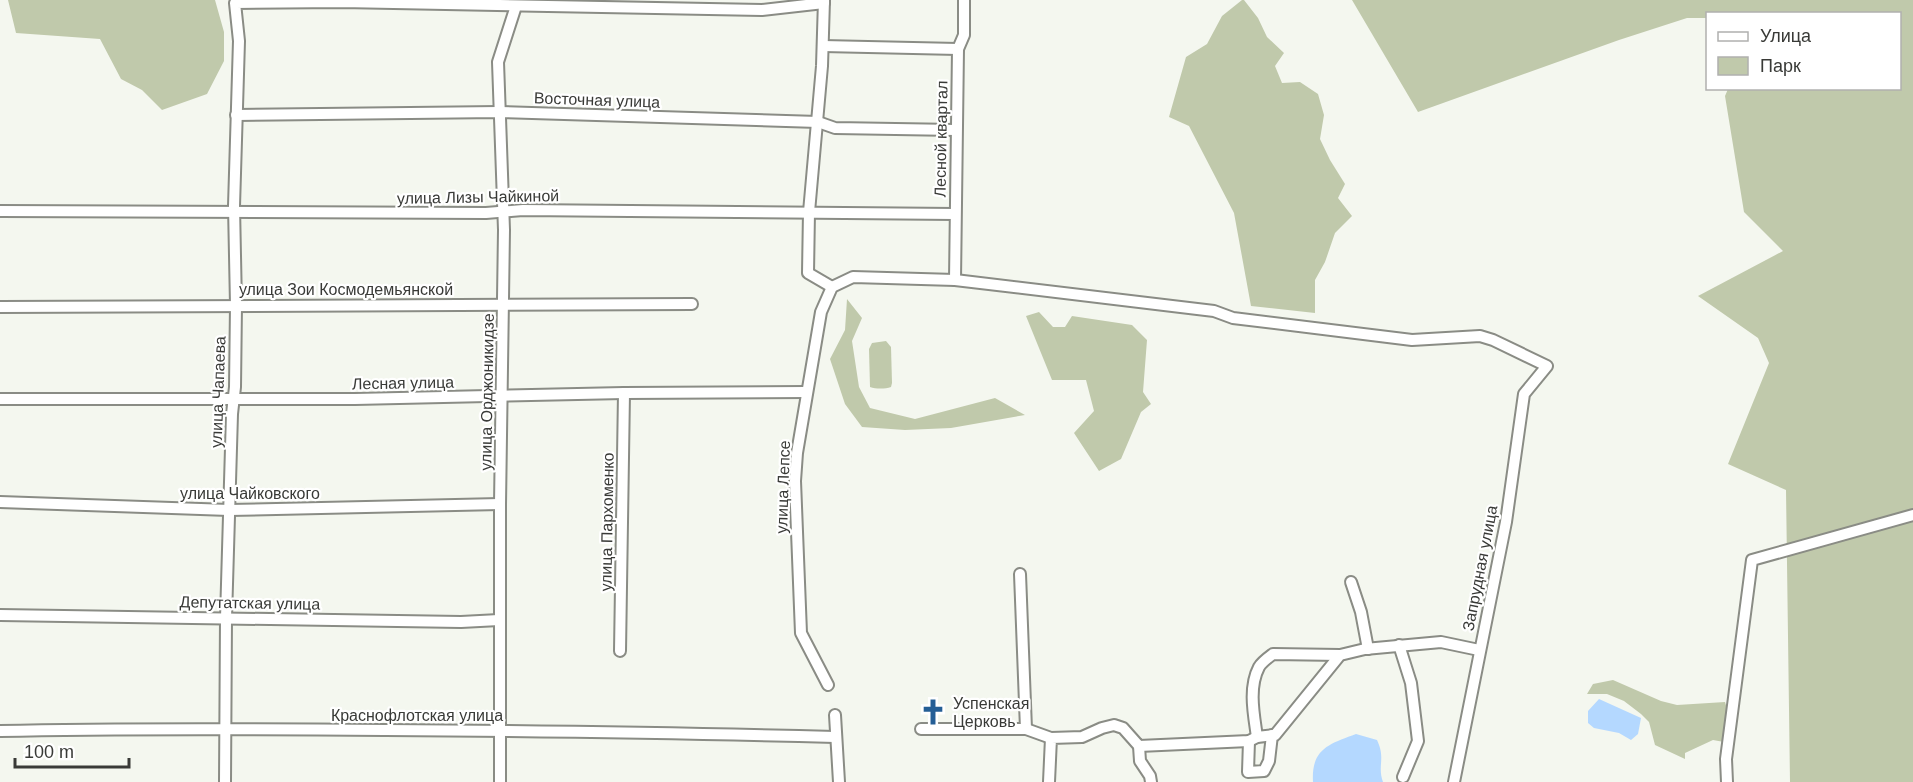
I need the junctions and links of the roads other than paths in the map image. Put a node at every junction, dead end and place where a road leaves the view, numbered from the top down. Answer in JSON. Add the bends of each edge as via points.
{"nodes":[{"id":1,"x":964,"y":0,"type":"edge"},
{"id":2,"x":824,"y":2,"type":"edge"},
{"id":3,"x":516,"y":6,"type":"junction"},
{"id":4,"x":824,"y":46,"type":"junction"},
{"id":5,"x":958,"y":49,"type":"junction"},
{"id":6,"x":499,"y":112,"type":"junction"},
{"id":7,"x":236,"y":115,"type":"junction"},
{"id":8,"x":818,"y":122,"type":"junction"},
{"id":9,"x":956,"y":130,"type":"junction"},
{"id":10,"x":0,"y":211,"type":"edge"},
{"id":11,"x":809,"y":212,"type":"junction"},
{"id":12,"x":233,"y":213,"type":"junction"},
{"id":13,"x":503,"y":213,"type":"junction"},
{"id":14,"x":956,"y":214,"type":"junction"},
{"id":15,"x":955,"y":280,"type":"junction"},
{"id":16,"x":832,"y":287,"type":"junction"},
{"id":17,"x":503,"y":304,"type":"junction"},
{"id":18,"x":692,"y":304,"type":"dead end"},
{"id":19,"x":236,"y":305,"type":"junction"},
{"id":20,"x":0,"y":307,"type":"edge"},
{"id":21,"x":807,"y":392,"type":"junction"},
{"id":22,"x":624,"y":393,"type":"junction"},
{"id":23,"x":501,"y":396,"type":"junction"},
{"id":24,"x":0,"y":399,"type":"edge"},
{"id":25,"x":233,"y":399,"type":"junction"},
{"id":26,"x":0,"y":502,"type":"edge"},
{"id":27,"x":500,"y":504,"type":"junction"},
{"id":28,"x":229,"y":510,"type":"junction"},
{"id":29,"x":1913,"y":516,"type":"edge"},
{"id":30,"x":1020,"y":574,"type":"dead end"},
{"id":31,"x":1351,"y":582,"type":"dead end"},
{"id":32,"x":0,"y":615,"type":"edge"},
{"id":33,"x":226,"y":618,"type":"junction"},
{"id":34,"x":500,"y":620,"type":"junction"},
{"id":35,"x":1400,"y":645,"type":"junction"},
{"id":36,"x":1368,"y":649,"type":"junction"},
{"id":37,"x":1479,"y":650,"type":"junction"},
{"id":38,"x":620,"y":651,"type":"dead end"},
{"id":39,"x":1340,"y":655,"type":"junction"},
{"id":40,"x":828,"y":685,"type":"dead end"},
{"id":41,"x":835,"y":716,"type":"dead end"},
{"id":42,"x":225,"y":729,"type":"junction"},
{"id":43,"x":921,"y":729,"type":"dead end"},
{"id":44,"x":1026,"y":729,"type":"junction"},
{"id":45,"x":0,"y":731,"type":"edge"},
{"id":46,"x":501,"y":731,"type":"junction"},
{"id":47,"x":1272,"y":735,"type":"junction"},
{"id":48,"x":835,"y":737,"type":"junction"},
{"id":49,"x":1051,"y":738,"type":"junction"},
{"id":50,"x":1253,"y":739,"type":"junction"},
{"id":51,"x":1139,"y":746,"type":"junction"},
{"id":52,"x":1403,"y":777,"type":"dead end"},
{"id":53,"x":225,"y":782,"type":"edge"},
{"id":54,"x":500,"y":782,"type":"edge"},
{"id":55,"x":839,"y":782,"type":"edge"},
{"id":56,"x":1048,"y":782,"type":"edge"},
{"id":57,"x":1151,"y":782,"type":"edge"},
{"id":58,"x":1454,"y":782,"type":"edge"},
{"id":59,"x":1727,"y":782,"type":"edge"}],
"edges":[{"from":1,"to":5,"type":"street","name":"Лесной квартал","via":[[964,35]]},
{"from":2,"to":3,"type":"street","via":[[762,10]]},
{"from":2,"to":4,"type":"street"},
{"from":3,"to":6,"type":"street","name":"улица Орджоникидзе","via":[[498,62]]},
{"from":3,"to":7,"type":"street","name":"улица Чапаева","via":[[235,3],[239,41]]},
{"from":4,"to":5,"type":"street"},
{"from":4,"to":8,"type":"street"},
{"from":5,"to":9,"type":"street","name":"Лесной квартал"},
{"from":6,"to":7,"type":"street","name":"Восточная улица"},
{"from":6,"to":8,"type":"street","name":"Восточная улица"},
{"from":6,"to":13,"type":"street","name":"улица Орджоникидзе"},
{"from":7,"to":12,"type":"street","name":"улица Чапаева"},
{"from":8,"to":9,"type":"street","name":"Восточная улица","via":[[835,128]]},
{"from":8,"to":11,"type":"street"},
{"from":9,"to":14,"type":"street","name":"Лесной квартал"},
{"from":10,"to":12,"type":"street","name":"улица Лизы Чайкиной"},
{"from":11,"to":13,"type":"street","name":"улица Лизы Чайкиной"},
{"from":11,"to":14,"type":"street","name":"улица Лизы Чайкиной"},
{"from":11,"to":16,"type":"street","via":[[808,273]]},
{"from":12,"to":13,"type":"street","name":"улица Лизы Чайкиной"},
{"from":12,"to":19,"type":"street","name":"улица Чапаева"},
{"from":13,"to":17,"type":"street","name":"улица Орджоникидзе"},
{"from":14,"to":15,"type":"street","name":"Лесной квартал"},
{"from":15,"to":16,"type":"street","via":[[853,277]]},
{"from":15,"to":37,"type":"street","name":"Запрудная улица","via":[[1412,340],[1480,336],[1546,366],[1524,394],[1506,522]]},
{"from":16,"to":21,"type":"street","name":"улица Лепсе","via":[[821,312]]},
{"from":17,"to":18,"type":"street","name":"улица Зои Космодемьянской"},
{"from":17,"to":19,"type":"street","name":"улица Зои Космодемьянской"},
{"from":17,"to":23,"type":"street","name":"улица Орджоникидзе"},
{"from":19,"to":20,"type":"street","name":"улица Зои Космодемьянской"},
{"from":19,"to":25,"type":"street","name":"улица Чапаева"},
{"from":21,"to":22,"type":"street","name":"Лесная улица"},
{"from":21,"to":40,"type":"street","name":"улица Лепсе","via":[[795,481],[801,633]]},
{"from":22,"to":23,"type":"street","name":"Лесная улица"},
{"from":22,"to":38,"type":"street","name":"улица Пархоменко"},
{"from":23,"to":25,"type":"street","name":"Лесная улица"},
{"from":23,"to":27,"type":"street","name":"улица Орджоникидзе"},
{"from":24,"to":25,"type":"street","name":"Лесная улица"},
{"from":25,"to":28,"type":"street","name":"улица Чапаева"},
{"from":26,"to":28,"type":"street","name":"улица Чайковского"},
{"from":27,"to":28,"type":"street","name":"улица Чайковского"},
{"from":27,"to":34,"type":"street","name":"улица Орджоникидзе"},
{"from":28,"to":33,"type":"street","name":"улица Чапаева"},
{"from":29,"to":59,"type":"street","via":[[1752,560],[1726,759]]},
{"from":30,"to":44,"type":"street"},
{"from":31,"to":36,"type":"street"},
{"from":32,"to":33,"type":"street","name":"Депутатская улица"},
{"from":33,"to":34,"type":"street","name":"Депутатская улица"},
{"from":33,"to":42,"type":"street","name":"улица Чапаева"},
{"from":34,"to":46,"type":"street","name":"улица Орджоникидзе"},
{"from":35,"to":36,"type":"street"},
{"from":35,"to":37,"type":"street","via":[[1441,642]]},
{"from":35,"to":52,"type":"street","via":[[1411,683],[1418,741]]},
{"from":36,"to":39,"type":"street"},
{"from":37,"to":58,"type":"street","name":"Запрудная улица"},
{"from":39,"to":47,"type":"street"},
{"from":39,"to":50,"type":"street","via":[[1273,654],[1260,666],[1253,688]]},
{"from":41,"to":48,"type":"street"},
{"from":42,"to":45,"type":"street","name":"Краснофлотская улица"},
{"from":42,"to":46,"type":"street","name":"Краснофлотская улица"},
{"from":42,"to":53,"type":"street","name":"улица Чапаева"},
{"from":43,"to":44,"type":"street"},
{"from":44,"to":49,"type":"street"},
{"from":46,"to":48,"type":"street","name":"Краснофлотская улица"},
{"from":46,"to":54,"type":"street","name":"улица Орджоникидзе"},
{"from":47,"to":50,"type":"street"},
{"from":47,"to":50,"type":"street","via":[[1264,771],[1248,772]]},
{"from":48,"to":55,"type":"street"},
{"from":49,"to":51,"type":"street","via":[[1082,737],[1114,725],[1123,728]]},
{"from":49,"to":56,"type":"street"},
{"from":50,"to":51,"type":"street"},
{"from":51,"to":57,"type":"street","via":[[1140,761]]}]}
